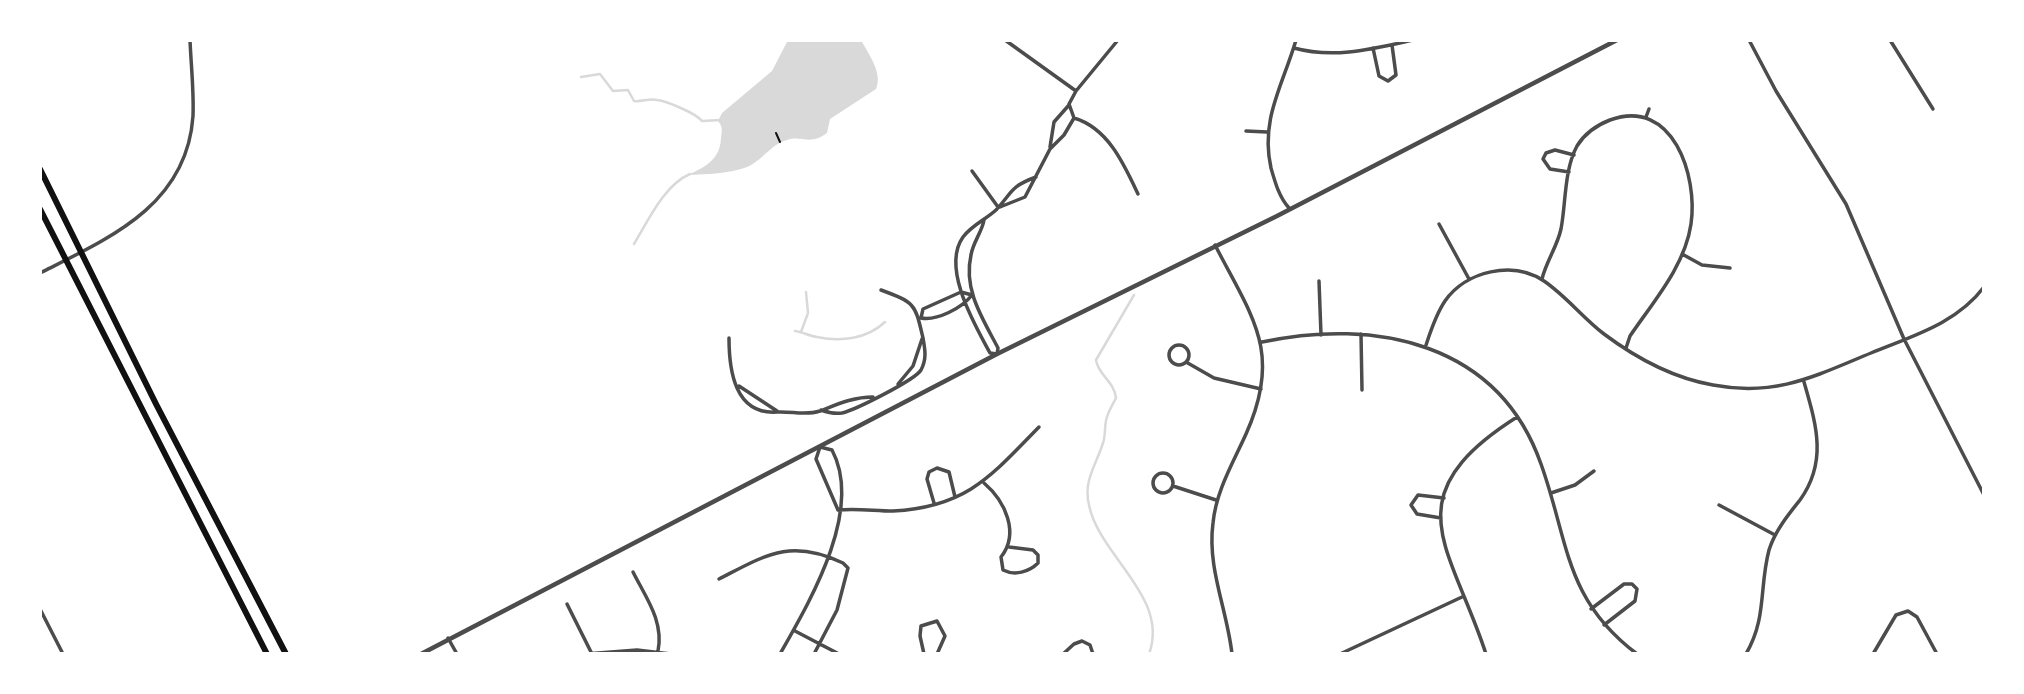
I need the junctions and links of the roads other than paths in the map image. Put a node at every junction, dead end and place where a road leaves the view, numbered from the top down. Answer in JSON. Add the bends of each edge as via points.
{"nodes":[{"id":1,"x":190,"y":40,"type":"edge"},
{"id":2,"x":1005,"y":40,"type":"edge"},
{"id":3,"x":1118,"y":40,"type":"edge"},
{"id":4,"x":1296,"y":40,"type":"edge"},
{"id":5,"x":1413,"y":40,"type":"edge"},
{"id":6,"x":1616,"y":40,"type":"edge"},
{"id":7,"x":1749,"y":40,"type":"edge"},
{"id":8,"x":1890,"y":40,"type":"edge"},
{"id":9,"x":1392,"y":44,"type":"junction"},
{"id":10,"x":1294,"y":48,"type":"junction"},
{"id":11,"x":1373,"y":48,"type":"junction"},
{"id":12,"x":1076,"y":91,"type":"junction"},
{"id":13,"x":1069,"y":104,"type":"junction"},
{"id":14,"x":1649,"y":109,"type":"dead end"},
{"id":15,"x":1933,"y":109,"type":"dead end"},
{"id":16,"x":1646,"y":117,"type":"junction"},
{"id":17,"x":1074,"y":118,"type":"junction"},
{"id":18,"x":1246,"y":131,"type":"dead end"},
{"id":19,"x":1268,"y":132,"type":"junction"},
{"id":20,"x":1050,"y":149,"type":"junction"},
{"id":21,"x":1574,"y":155,"type":"junction"},
{"id":22,"x":40,"y":169,"type":"edge"},
{"id":23,"x":972,"y":171,"type":"dead end"},
{"id":24,"x":1569,"y":173,"type":"junction"},
{"id":25,"x":1036,"y":177,"type":"junction"},
{"id":26,"x":1138,"y":194,"type":"dead end"},
{"id":27,"x":998,"y":207,"type":"junction"},
{"id":28,"x":1289,"y":208,"type":"junction"},
{"id":29,"x":40,"y":209,"type":"edge"},
{"id":30,"x":984,"y":220,"type":"junction"},
{"id":31,"x":1439,"y":224,"type":"dead end"},
{"id":32,"x":1215,"y":245,"type":"junction"},
{"id":33,"x":80,"y":253,"type":"junction"},
{"id":34,"x":1682,"y":254,"type":"junction"},
{"id":35,"x":66,"y":260,"type":"junction"},
{"id":36,"x":1730,"y":268,"type":"dead end"},
{"id":37,"x":40,"y":273,"type":"edge"},
{"id":38,"x":1469,"y":279,"type":"junction"},
{"id":39,"x":1542,"y":279,"type":"junction"},
{"id":40,"x":1319,"y":281,"type":"dead end"},
{"id":41,"x":1983,"y":289,"type":"edge"},
{"id":42,"x":881,"y":290,"type":"dead end"},
{"id":43,"x":961,"y":292,"type":"junction"},
{"id":44,"x":972,"y":295,"type":"junction"},
{"id":45,"x":965,"y":304,"type":"junction"},
{"id":46,"x":921,"y":318,"type":"junction"},
{"id":47,"x":1361,"y":334,"type":"junction"},
{"id":48,"x":1321,"y":335,"type":"junction"},
{"id":49,"x":729,"y":338,"type":"dead end"},
{"id":50,"x":923,"y":338,"type":"junction"},
{"id":51,"x":1904,"y":339,"type":"junction"},
{"id":52,"x":1262,"y":342,"type":"junction"},
{"id":53,"x":1426,"y":345,"type":"junction"},
{"id":54,"x":1626,"y":349,"type":"junction"},
{"id":55,"x":997,"y":354,"type":"junction"},
{"id":56,"x":1186,"y":362,"type":"junction"},
{"id":57,"x":1804,"y":382,"type":"junction"},
{"id":58,"x":738,"y":385,"type":"junction"},
{"id":59,"x":897,"y":386,"type":"junction"},
{"id":60,"x":1261,"y":388,"type":"junction"},
{"id":61,"x":1363,"y":390,"type":"dead end"},
{"id":62,"x":875,"y":397,"type":"junction"},
{"id":63,"x":156,"y":404,"type":"junction"},
{"id":64,"x":142,"y":410,"type":"junction"},
{"id":65,"x":778,"y":411,"type":"junction"},
{"id":66,"x":821,"y":411,"type":"junction"},
{"id":67,"x":1517,"y":417,"type":"junction"},
{"id":68,"x":1039,"y":427,"type":"dead end"},
{"id":69,"x":821,"y":447,"type":"junction"},
{"id":70,"x":1594,"y":471,"type":"dead end"},
{"id":71,"x":984,"y":483,"type":"junction"},
{"id":72,"x":1173,"y":486,"type":"junction"},
{"id":73,"x":1982,"y":486,"type":"edge"},
{"id":74,"x":1551,"y":493,"type":"junction"},
{"id":75,"x":1984,"y":495,"type":"edge"},
{"id":76,"x":955,"y":497,"type":"junction"},
{"id":77,"x":1444,"y":498,"type":"junction"},
{"id":78,"x":1216,"y":500,"type":"junction"},
{"id":79,"x":934,"y":503,"type":"junction"},
{"id":80,"x":1719,"y":505,"type":"dead end"},
{"id":81,"x":838,"y":510,"type":"junction"},
{"id":82,"x":1441,"y":518,"type":"junction"},
{"id":83,"x":1775,"y":535,"type":"junction"},
{"id":84,"x":1009,"y":547,"type":"junction"},
{"id":85,"x":829,"y":556,"type":"junction"},
{"id":86,"x":633,"y":572,"type":"dead end"},
{"id":87,"x":719,"y":579,"type":"dead end"},
{"id":88,"x":1462,"y":596,"type":"junction"},
{"id":89,"x":567,"y":604,"type":"dead end"},
{"id":90,"x":1591,"y":608,"type":"junction"},
{"id":91,"x":40,"y":609,"type":"edge"},
{"id":92,"x":1604,"y":625,"type":"junction"},
{"id":93,"x":795,"y":631,"type":"junction"},
{"id":94,"x":449,"y":638,"type":"junction"},
{"id":95,"x":819,"y":642,"type":"junction"},
{"id":96,"x":658,"y":651,"type":"junction"},
{"id":97,"x":591,"y":652,"type":"edge"},
{"id":98,"x":63,"y":654,"type":"edge"},
{"id":99,"x":267,"y":654,"type":"edge"},
{"id":100,"x":286,"y":654,"type":"edge"},
{"id":101,"x":421,"y":654,"type":"edge"},
{"id":102,"x":457,"y":654,"type":"edge"},
{"id":103,"x":585,"y":654,"type":"edge"},
{"id":104,"x":669,"y":654,"type":"edge"},
{"id":105,"x":780,"y":654,"type":"edge"},
{"id":106,"x":814,"y":654,"type":"edge"},
{"id":107,"x":839,"y":654,"type":"edge"},
{"id":108,"x":924,"y":654,"type":"edge"},
{"id":109,"x":937,"y":654,"type":"edge"},
{"id":110,"x":1063,"y":654,"type":"edge"},
{"id":111,"x":1093,"y":654,"type":"edge"},
{"id":112,"x":1232,"y":654,"type":"edge"},
{"id":113,"x":1340,"y":654,"type":"edge"},
{"id":114,"x":1486,"y":654,"type":"edge"},
{"id":115,"x":1637,"y":654,"type":"edge"},
{"id":116,"x":1746,"y":654,"type":"edge"},
{"id":117,"x":1873,"y":654,"type":"edge"},
{"id":118,"x":1937,"y":654,"type":"edge"}],
"edges":[{"from":1,"to":33,"type":"street","via":[[193,116],[177,174],[142,217]]},
{"from":2,"to":12,"type":"street"},
{"from":3,"to":12,"type":"street"},
{"from":4,"to":10,"type":"street"},
{"from":5,"to":9,"type":"street"},
{"from":6,"to":28,"type":"street"},
{"from":7,"to":51,"type":"street","via":[[1846,204]]},
{"from":8,"to":15,"type":"street"},
{"from":9,"to":11,"type":"street"},
{"from":9,"to":11,"type":"street","via":[[1396,75],[1388,81],[1379,76]]},
{"from":10,"to":11,"type":"street","via":[[1318,55]]},
{"from":10,"to":19,"type":"street","via":[[1275,93]]},
{"from":12,"to":13,"type":"street"},
{"from":13,"to":17,"type":"street"},
{"from":13,"to":20,"type":"street","via":[[1054,122]]},
{"from":14,"to":16,"type":"street"},
{"from":16,"to":21,"type":"street","via":[[1616,118],[1600,124]]},
{"from":16,"to":34,"type":"street","via":[[1674,139],[1688,170],[1693,205]]},
{"from":17,"to":20,"type":"street"},
{"from":17,"to":26,"type":"street","via":[[1094,128],[1113,147]]},
{"from":18,"to":19,"type":"street"},
{"from":19,"to":28,"type":"street","via":[[1273,176]]},
{"from":20,"to":25,"type":"street"},
{"from":21,"to":24,"type":"street"},
{"from":21,"to":24,"type":"street","via":[[1555,150],[1543,159],[1550,169]]},
{"from":22,"to":33,"type":"main road"},
{"from":23,"to":27,"type":"street"},
{"from":24,"to":39,"type":"street","via":[[1560,232]]},
{"from":25,"to":27,"type":"street","via":[[1012,188]]},
{"from":25,"to":27,"type":"street","via":[[1025,197]]},
{"from":27,"to":30,"type":"street"},
{"from":28,"to":32,"type":"street"},
{"from":29,"to":35,"type":"main road"},
{"from":30,"to":43,"type":"street","via":[[961,240],[957,270]]},
{"from":30,"to":44,"type":"street","via":[[970,258]]},
{"from":31,"to":38,"type":"street"},
{"from":32,"to":52,"type":"street"},
{"from":32,"to":55,"type":"street"},
{"from":33,"to":35,"type":"street"},
{"from":33,"to":63,"type":"main road"},
{"from":34,"to":36,"type":"street","via":[[1702,265]]},
{"from":34,"to":54,"type":"street"},
{"from":35,"to":37,"type":"street"},
{"from":35,"to":64,"type":"main road"},
{"from":38,"to":39,"type":"street","via":[[1510,270]]},
{"from":38,"to":53,"type":"street","via":[[1445,302]]},
{"from":39,"to":54,"type":"street"},
{"from":40,"to":48,"type":"street"},
{"from":41,"to":51,"type":"street","via":[[1962,311]]},
{"from":42,"to":46,"type":"street","via":[[904,299]]},
{"from":43,"to":44,"type":"street"},
{"from":43,"to":45,"type":"street"},
{"from":43,"to":46,"type":"street","via":[[923,309]]},
{"from":44,"to":45,"type":"street"},
{"from":44,"to":55,"type":"street"},
{"from":45,"to":46,"type":"street","via":[[929,320]]},
{"from":45,"to":55,"type":"street","via":[[990,353]]},
{"from":46,"to":50,"type":"street"},
{"from":47,"to":48,"type":"street"},
{"from":47,"to":53,"type":"street"},
{"from":47,"to":61,"type":"street"},
{"from":48,"to":52,"type":"street"},
{"from":49,"to":58,"type":"street","via":[[729,369]]},
{"from":50,"to":59,"type":"street","via":[[913,366]]},
{"from":50,"to":59,"type":"street","via":[[926,353],[920,371]]},
{"from":51,"to":57,"type":"street"},
{"from":51,"to":73,"type":"street"},
{"from":52,"to":60,"type":"street"},
{"from":53,"to":67,"type":"street","via":[[1475,372]]},
{"from":54,"to":57,"type":"street","via":[[1669,372],[1713,385],[1756,389]]},
{"from":55,"to":69,"type":"street"},
{"from":56,"to":56,"type":"street","via":[[1173,363],[1171,348],[1186,347]]},
{"from":56,"to":60,"type":"street","via":[[1213,378]]},
{"from":57,"to":83,"type":"street","via":[[1817,428],[1817,464],[1806,491]]},
{"from":58,"to":65,"type":"street"},
{"from":58,"to":65,"type":"street","via":[[738,393],[749,405],[766,413]]},
{"from":59,"to":62,"type":"street"},
{"from":60,"to":78,"type":"street"},
{"from":62,"to":66,"type":"street","via":[[849,399]]},
{"from":62,"to":66,"type":"street","via":[[840,413]]},
{"from":63,"to":64,"type":"main road"},
{"from":63,"to":100,"type":"main road"},
{"from":64,"to":99,"type":"main road"},
{"from":65,"to":66,"type":"street"},
{"from":67,"to":74,"type":"street","via":[[1533,443]]},
{"from":67,"to":77,"type":"street","via":[[1465,456]]},
{"from":68,"to":71,"type":"street"},
{"from":69,"to":81,"type":"street","via":[[816,459]]},
{"from":69,"to":81,"type":"street","via":[[832,450],[840,466],[843,499]]},
{"from":69,"to":94,"type":"street"},
{"from":70,"to":74,"type":"street","via":[[1575,485]]},
{"from":71,"to":76,"type":"street"},
{"from":71,"to":84,"type":"street","via":[[1004,509]]},
{"from":72,"to":72,"type":"street","via":[[1162,492],[1156,490],[1154,481],[1166,473]]},
{"from":72,"to":78,"type":"street"},
{"from":73,"to":75,"type":"street"},
{"from":74,"to":90,"type":"street","via":[[1570,565]]},
{"from":76,"to":79,"type":"street"},
{"from":76,"to":79,"type":"street","via":[[949,472],[937,468],[929,472],[928,480]]},
{"from":77,"to":82,"type":"street"},
{"from":77,"to":82,"type":"street","via":[[1418,495],[1411,505],[1417,514]]},
{"from":78,"to":112,"type":"street","via":[[1213,566]]},
{"from":79,"to":81,"type":"street","via":[[896,510]]},
{"from":80,"to":83,"type":"street"},
{"from":81,"to":85,"type":"street"},
{"from":82,"to":88,"type":"street","via":[[1444,548]]},
{"from":83,"to":116,"type":"street","via":[[1766,562],[1762,617]]},
{"from":84,"to":84,"type":"street","via":[[1002,557],[1003,570],[1020,572],[1038,563],[1033,550]]},
{"from":85,"to":87,"type":"street","via":[[802,549],[781,550]]},
{"from":85,"to":93,"type":"street"},
{"from":85,"to":95,"type":"street","via":[[848,568],[848,576],[837,610]]},
{"from":86,"to":96,"type":"street","via":[[660,629]]},
{"from":88,"to":113,"type":"street"},
{"from":88,"to":114,"type":"street"},
{"from":89,"to":97,"type":"street"},
{"from":90,"to":92,"type":"street"},
{"from":90,"to":92,"type":"street","via":[[1624,584],[1637,589],[1635,601]]},
{"from":91,"to":98,"type":"street"},
{"from":92,"to":115,"type":"street"},
{"from":93,"to":95,"type":"street"},
{"from":93,"to":105,"type":"street"},
{"from":94,"to":101,"type":"street"},
{"from":94,"to":102,"type":"street"},
{"from":95,"to":106,"type":"street"},
{"from":95,"to":107,"type":"street"},
{"from":96,"to":97,"type":"street"},
{"from":96,"to":104,"type":"street"},
{"from":97,"to":103,"type":"street"},
{"from":108,"to":109,"type":"street","via":[[922,626],[937,621],[945,636]]},
{"from":110,"to":111,"type":"street","via":[[1082,641],[1090,645]]},
{"from":117,"to":118,"type":"street","via":[[1896,615],[1908,611],[1917,617]]}]}
